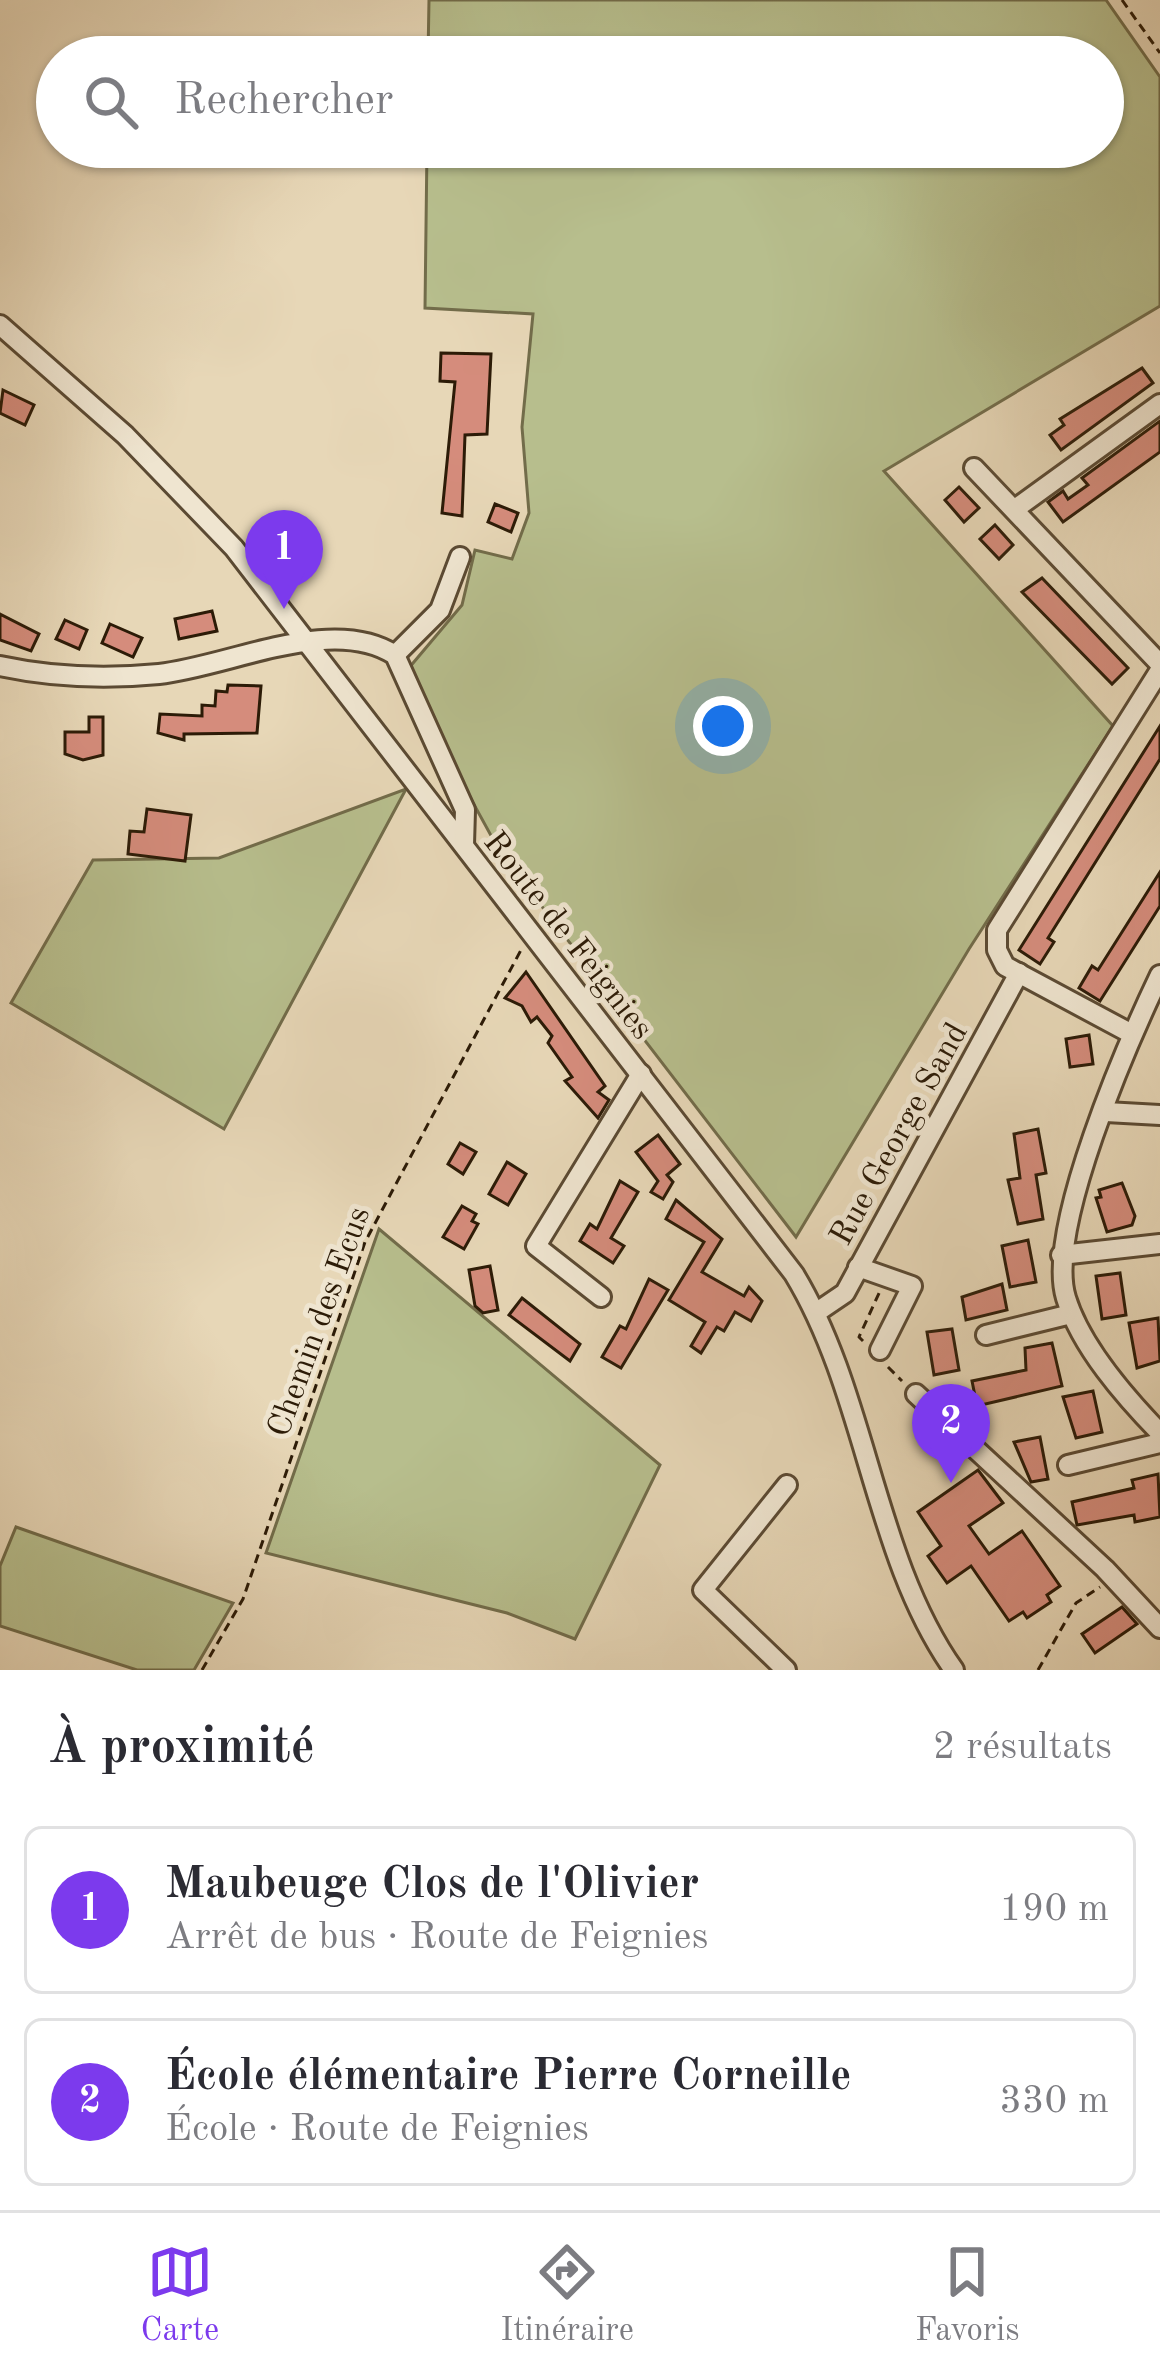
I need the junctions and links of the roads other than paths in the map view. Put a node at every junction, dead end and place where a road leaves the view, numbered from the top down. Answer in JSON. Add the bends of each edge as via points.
{"nodes":[{"id":1,"x":0,"y":325,"type":"edge"},
{"id":2,"x":1160,"y":404,"type":"edge"},
{"id":3,"x":974,"y":468,"type":"dead end"},
{"id":4,"x":1015,"y":509,"type":"junction"},
{"id":5,"x":460,"y":557,"type":"dead end"},
{"id":6,"x":310,"y":642,"type":"junction"},
{"id":7,"x":395,"y":655,"type":"junction"},
{"id":8,"x":0,"y":666,"type":"edge"},
{"id":9,"x":1160,"y":667,"type":"edge"},
{"id":10,"x":464,"y":845,"type":"junction"},
{"id":11,"x":1019,"y":973,"type":"junction"},
{"id":12,"x":1160,"y":976,"type":"edge"},
{"id":13,"x":1132,"y":1034,"type":"junction"},
{"id":14,"x":641,"y":1074,"type":"junction"},
{"id":15,"x":1106,"y":1112,"type":"junction"},
{"id":16,"x":1160,"y":1115,"type":"edge"},
{"id":17,"x":1160,"y":1244,"type":"edge"},
{"id":18,"x":1061,"y":1256,"type":"junction"},
{"id":19,"x":857,"y":1270,"type":"junction"},
{"id":20,"x":601,"y":1297,"type":"dead end"},
{"id":21,"x":817,"y":1312,"type":"junction"},
{"id":22,"x":1071,"y":1314,"type":"junction"},
{"id":23,"x":986,"y":1335,"type":"dead end"},
{"id":24,"x":879,"y":1354,"type":"road end"},
{"id":25,"x":916,"y":1394,"type":"road end"},
{"id":26,"x":1160,"y":1433,"type":"edge"},
{"id":27,"x":1160,"y":1443,"type":"edge"},
{"id":28,"x":1068,"y":1465,"type":"dead end"},
{"id":29,"x":787,"y":1485,"type":"dead end"},
{"id":30,"x":1160,"y":1628,"type":"edge"},
{"id":31,"x":786,"y":1670,"type":"edge"},
{"id":32,"x":954,"y":1670,"type":"edge"}],
"edges":[{"from":1,"to":6,"type":"street","name":"Route de Feignies","via":[[162,472]]},
{"from":2,"to":4,"type":"street"},
{"from":3,"to":4,"type":"street"},
{"from":4,"to":9,"type":"street"},
{"from":5,"to":7,"type":"street","via":[[440,610]]},
{"from":6,"to":7,"type":"street","via":[[347,636]]},
{"from":6,"to":8,"type":"street","via":[[157,674]]},
{"from":6,"to":10,"type":"street","name":"Route de Feignies"},
{"from":7,"to":10,"type":"street","via":[[465,810]]},
{"from":9,"to":11,"type":"street","via":[[997,930],[1005,966]]},
{"from":10,"to":14,"type":"street","name":"Route de Feignies"},
{"from":11,"to":13,"type":"street"},
{"from":11,"to":19,"type":"street","name":"Rue George Sand"},
{"from":12,"to":13,"type":"street"},
{"from":13,"to":15,"type":"street"},
{"from":14,"to":20,"type":"street","via":[[536,1246]]},
{"from":14,"to":21,"type":"street","name":"Route de Feignies"},
{"from":15,"to":16,"type":"street"},
{"from":15,"to":18,"type":"street"},
{"from":17,"to":18,"type":"street"},
{"from":18,"to":22,"type":"street"},
{"from":19,"to":21,"type":"street","name":"Rue George Sand","via":[[844,1293]]},
{"from":19,"to":24,"type":"street","via":[[912,1286]]},
{"from":21,"to":32,"type":"street","name":"Route de Feignies","via":[[915,1596]]},
{"from":22,"to":23,"type":"street"},
{"from":22,"to":26,"type":"street"},
{"from":25,"to":30,"type":"street"},
{"from":27,"to":28,"type":"street"},
{"from":29,"to":31,"type":"street","via":[[703,1590]]}]}
